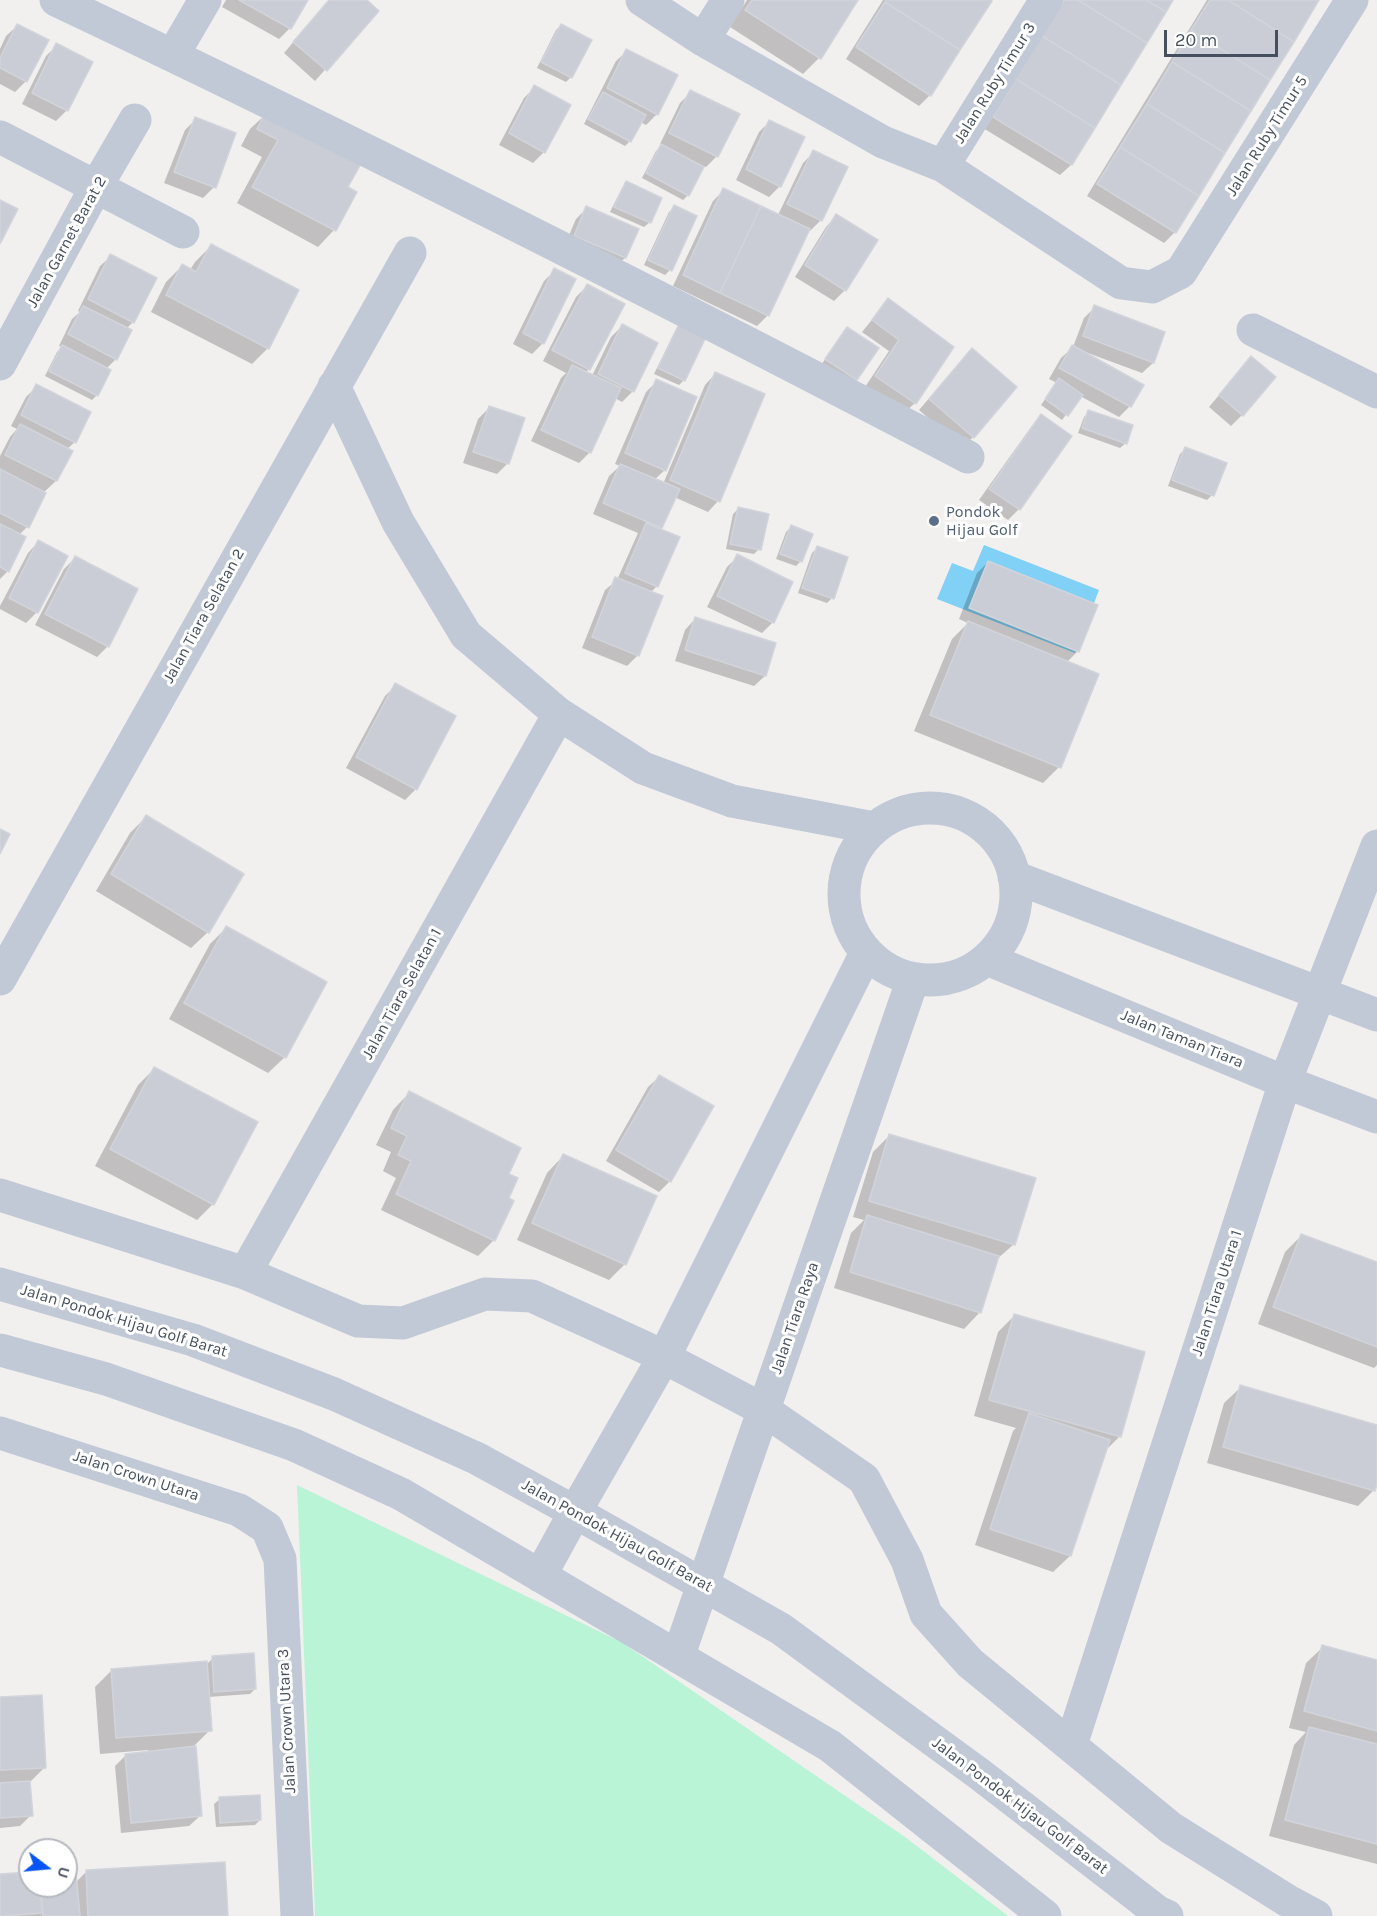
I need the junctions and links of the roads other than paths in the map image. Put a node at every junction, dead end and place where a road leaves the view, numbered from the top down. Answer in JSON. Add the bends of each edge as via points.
{"nodes":[{"id":1,"x":56,"y":0,"type":"edge"},
{"id":2,"x":205,"y":0,"type":"edge"},
{"id":3,"x":642,"y":0,"type":"edge"},
{"id":4,"x":728,"y":0,"type":"edge"},
{"id":5,"x":1046,"y":0,"type":"edge"},
{"id":6,"x":1352,"y":0,"type":"edge"},
{"id":7,"x":703,"y":40,"type":"junction"},
{"id":8,"x":173,"y":55,"type":"junction"},
{"id":9,"x":135,"y":120,"type":"dead end"},
{"id":10,"x":0,"y":137,"type":"edge"},
{"id":11,"x":943,"y":166,"type":"junction"},
{"id":12,"x":96,"y":187,"type":"junction"},
{"id":13,"x":183,"y":232,"type":"dead end"},
{"id":14,"x":410,"y":253,"type":"dead end"},
{"id":15,"x":1253,"y":330,"type":"dead end"},
{"id":16,"x":0,"y":364,"type":"edge"},
{"id":17,"x":334,"y":386,"type":"junction"},
{"id":18,"x":1377,"y":392,"type":"edge"},
{"id":19,"x":968,"y":457,"type":"dead end"},
{"id":20,"x":559,"y":714,"type":"junction"},
{"id":21,"x":874,"y":828,"type":"junction"},
{"id":22,"x":1377,"y":846,"type":"edge"},
{"id":23,"x":1014,"y":878,"type":"junction"},
{"id":24,"x":866,"y":953,"type":"junction"},
{"id":25,"x":987,"y":958,"type":"junction"},
{"id":26,"x":0,"y":979,"type":"edge"},
{"id":27,"x":913,"y":979,"type":"junction"},
{"id":28,"x":1320,"y":995,"type":"junction"},
{"id":29,"x":1377,"y":1015,"type":"edge"},
{"id":30,"x":1285,"y":1082,"type":"junction"},
{"id":31,"x":1377,"y":1117,"type":"edge"},
{"id":32,"x":0,"y":1195,"type":"edge"},
{"id":33,"x":245,"y":1273,"type":"junction"},
{"id":34,"x":0,"y":1284,"type":"edge"},
{"id":35,"x":0,"y":1350,"type":"edge"},
{"id":36,"x":664,"y":1357,"type":"junction"},
{"id":37,"x":764,"y":1410,"type":"junction"},
{"id":38,"x":0,"y":1433,"type":"edge"},
{"id":39,"x":575,"y":1512,"type":"junction"},
{"id":40,"x":267,"y":1528,"type":"joint"},
{"id":41,"x":540,"y":1576,"type":"junction"},
{"id":42,"x":704,"y":1584,"type":"junction"},
{"id":43,"x":678,"y":1657,"type":"junction"},
{"id":44,"x":1071,"y":1744,"type":"junction"},
{"id":45,"x":1161,"y":1915,"type":"edge"},
{"id":46,"x":297,"y":1916,"type":"edge"},
{"id":47,"x":1045,"y":1916,"type":"edge"},
{"id":48,"x":1316,"y":1916,"type":"edge"}],
"edges":[{"from":1,"to":8,"type":"street"},
{"from":2,"to":8,"type":"street"},
{"from":3,"to":7,"type":"street"},
{"from":4,"to":7,"type":"street"},
{"from":5,"to":11,"type":"street","name":"Jalan Ruby Timur 3"},
{"from":6,"to":11,"type":"street","name":"Jalan Ruby Timur 5","via":[[1181,272],[1152,286],[1121,283]]},
{"from":7,"to":11,"type":"street","via":[[883,142]]},
{"from":8,"to":19,"type":"street","via":[[682,308]]},
{"from":9,"to":12,"type":"street","name":"Jalan Garnet Barat 2"},
{"from":10,"to":12,"type":"street"},
{"from":12,"to":13,"type":"street"},
{"from":12,"to":16,"type":"street","name":"Jalan Garnet Barat 2"},
{"from":14,"to":17,"type":"street","name":"Jalan Tiara Selatan 2"},
{"from":15,"to":18,"type":"street"},
{"from":17,"to":20,"type":"street","via":[[398,522],[465,634]]},
{"from":17,"to":26,"type":"street","name":"Jalan Tiara Selatan 2"},
{"from":20,"to":21,"type":"street","via":[[644,768],[732,801]]},
{"from":20,"to":33,"type":"street","name":"Jalan Tiara Selatan 1"},
{"from":21,"to":23,"type":"street","via":[[900,813],[929,807],[958,812],[984,827],[1003,849]]},
{"from":21,"to":24,"type":"street","via":[[855,851],[845,879],[844,906],[852,932]]},
{"from":22,"to":28,"type":"street","name":"Jalan Tiara Utara 1"},
{"from":23,"to":25,"type":"street","via":[[1015,907],[1006,935]]},
{"from":23,"to":28,"type":"street"},
{"from":24,"to":27,"type":"street","via":[[887,970]]},
{"from":24,"to":36,"type":"street"},
{"from":25,"to":27,"type":"street","via":[[965,973],[939,980]]},
{"from":25,"to":30,"type":"street","name":"Jalan Taman Tiara"},
{"from":27,"to":37,"type":"street","name":"Jalan Tiara Raya"},
{"from":28,"to":29,"type":"street"},
{"from":28,"to":30,"type":"street","name":"Jalan Tiara Utara 1"},
{"from":30,"to":31,"type":"street","name":"Jalan Taman Tiara"},
{"from":30,"to":44,"type":"street","name":"Jalan Tiara Utara 1"},
{"from":32,"to":33,"type":"street"},
{"from":33,"to":36,"type":"street","via":[[358,1321],[403,1323],[485,1293],[532,1296]]},
{"from":34,"to":39,"type":"street","name":"Jalan Pondok Hijau Golf Barat","via":[[193,1340],[334,1394],[476,1458]]},
{"from":35,"to":41,"type":"street","via":[[106,1380],[294,1445],[401,1494]]},
{"from":36,"to":37,"type":"street"},
{"from":36,"to":39,"type":"street"},
{"from":37,"to":42,"type":"street","name":"Jalan Tiara Raya"},
{"from":37,"to":44,"type":"street","via":[[864,1479],[907,1560],[926,1614],[970,1663]]},
{"from":38,"to":40,"type":"street","name":"Jalan Crown Utara","via":[[239,1510]]},
{"from":39,"to":41,"type":"street"},
{"from":39,"to":42,"type":"street","name":"Jalan Pondok Hijau Golf Barat"},
{"from":40,"to":46,"type":"street","name":"Jalan Crown Utara 3","via":[[279,1559]]},
{"from":41,"to":43,"type":"street"},
{"from":42,"to":43,"type":"street","name":"Jalan Tiara Raya"},
{"from":42,"to":45,"type":"street","name":"Jalan Pondok Hijau Golf Barat","via":[[781,1629],[978,1773]]},
{"from":43,"to":47,"type":"street","via":[[830,1746]]},
{"from":44,"to":48,"type":"street","via":[[1172,1828]]}]}
